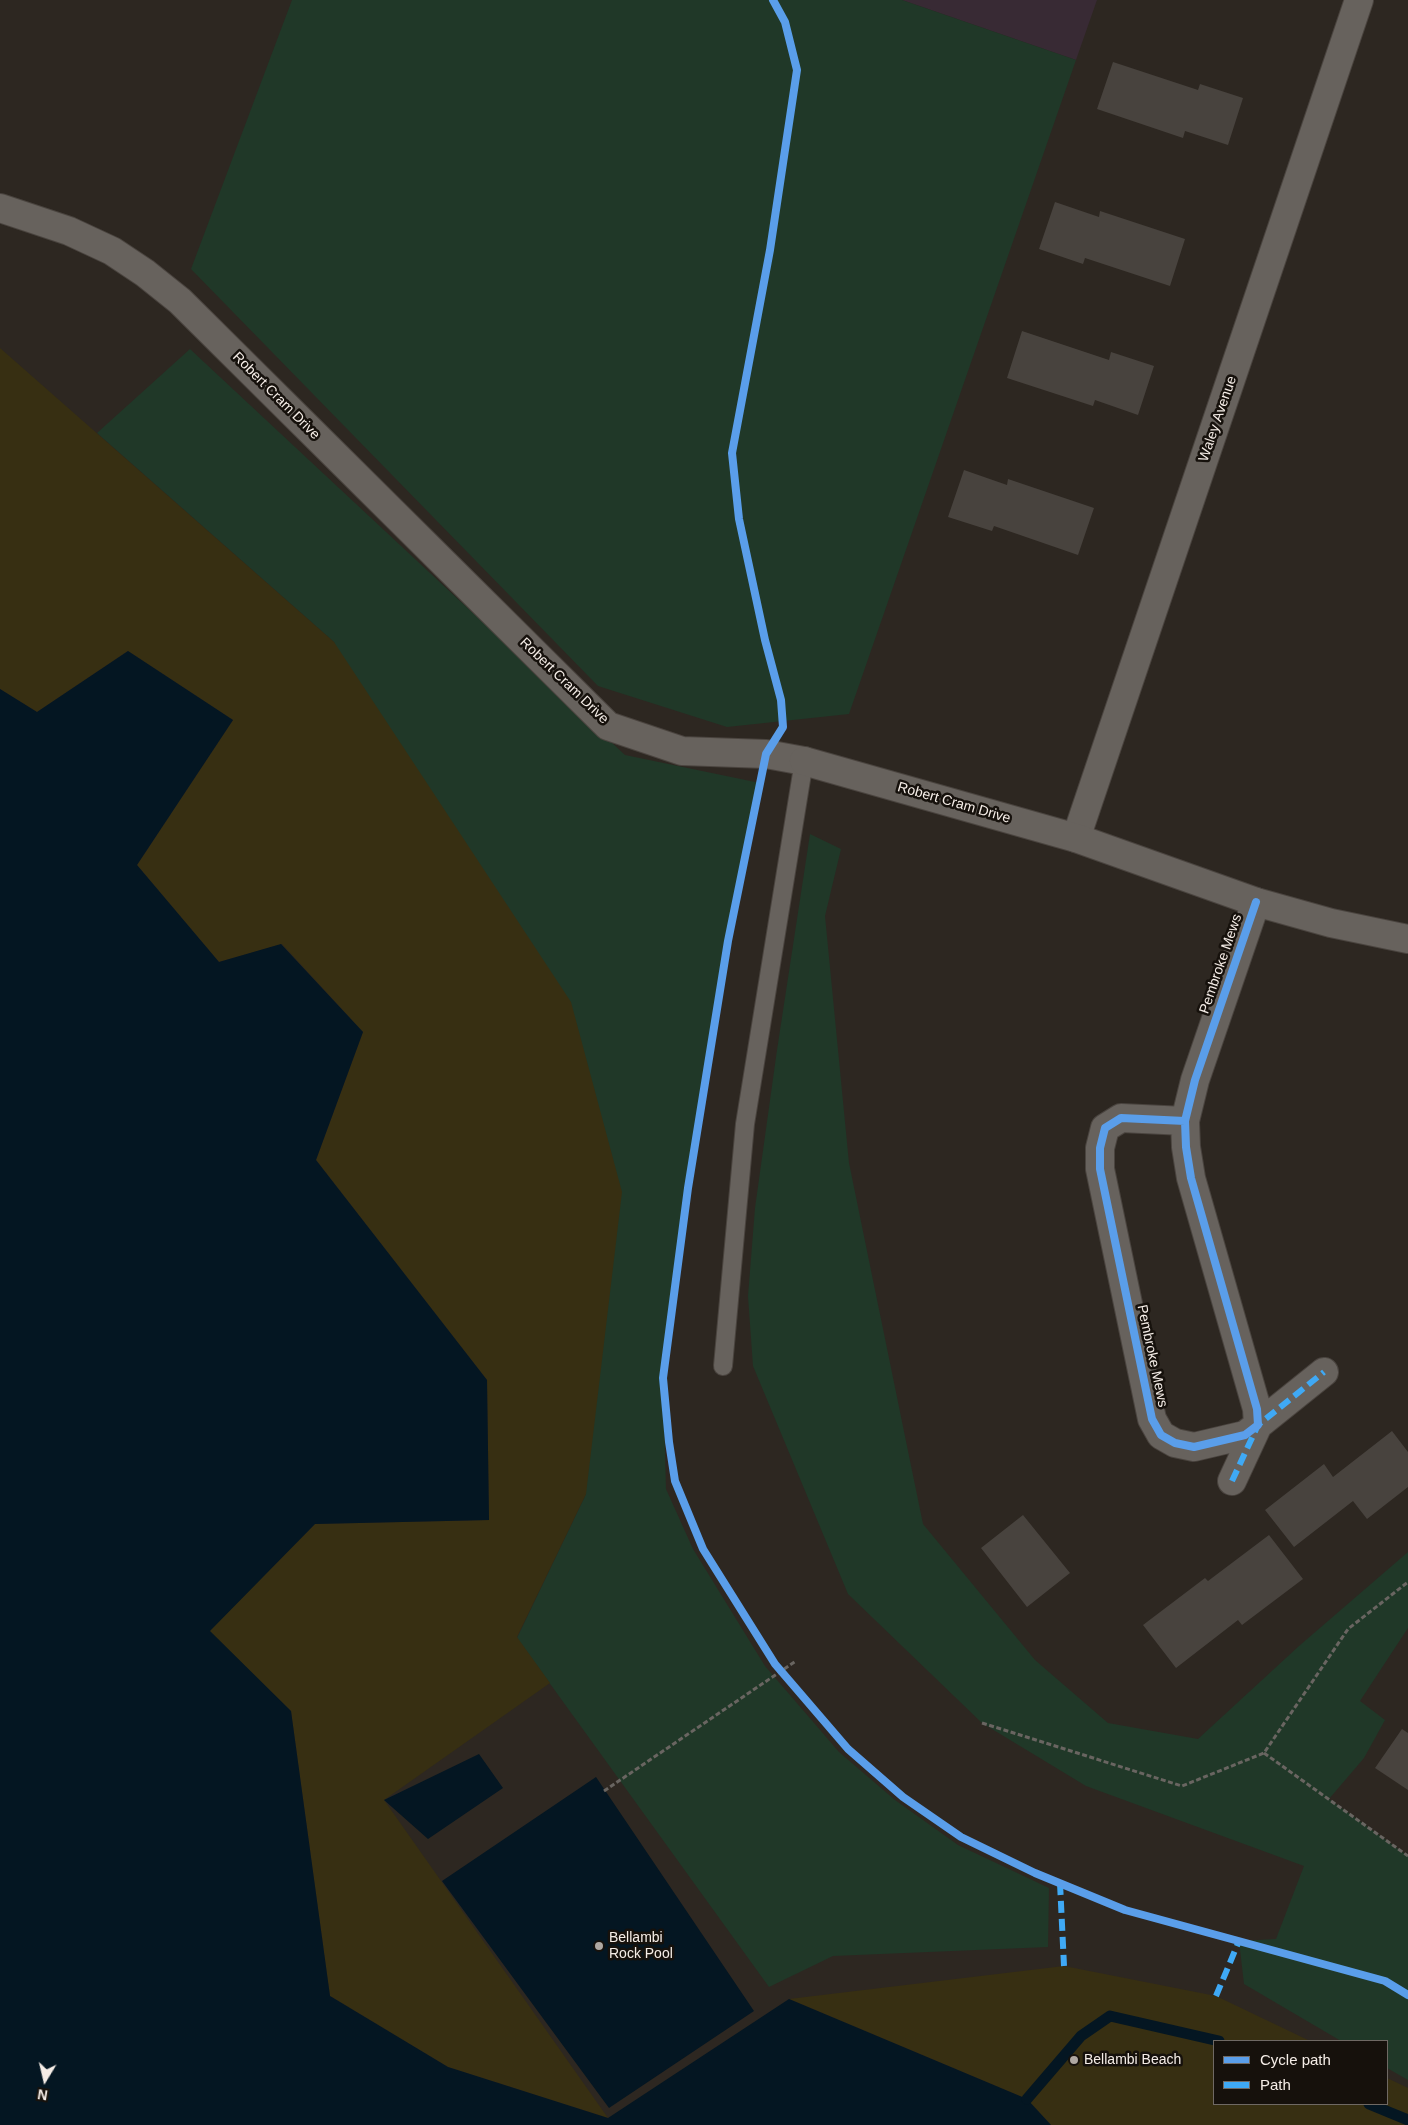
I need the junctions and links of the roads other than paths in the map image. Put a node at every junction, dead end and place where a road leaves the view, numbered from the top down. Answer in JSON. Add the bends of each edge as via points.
{"nodes":[{"id":1,"x":1359,"y":0,"type":"edge"},
{"id":2,"x":0,"y":208,"type":"edge"},
{"id":3,"x":804,"y":761,"type":"junction"},
{"id":4,"x":1076,"y":838,"type":"junction"},
{"id":5,"x":1256,"y":902,"type":"junction"},
{"id":6,"x":1408,"y":939,"type":"edge"},
{"id":7,"x":1185,"y":1121,"type":"junction"},
{"id":8,"x":723,"y":1366,"type":"dead end"},
{"id":9,"x":1324,"y":1372,"type":"dead end"},
{"id":10,"x":1258,"y":1425,"type":"junction"},
{"id":11,"x":1232,"y":1481,"type":"dead end"}],
"edges":[{"from":1,"to":4,"type":"street","name":"Waley Avenue"},
{"from":2,"to":3,"type":"street","name":"Robert Cram Drive","via":[[69,231],[112,251],[180,301],[608,726],[682,751],[766,754]]},
{"from":3,"to":4,"type":"street","name":"Robert Cram Drive"},
{"from":3,"to":8,"type":"lane","via":[[745,1124]]},
{"from":4,"to":5,"type":"street","name":"Robert Cram Drive"},
{"from":5,"to":6,"type":"street","name":"Robert Cram Drive","via":[[1331,923]]},
{"from":5,"to":7,"type":"street","name":"Pembroke Mews","via":[[1195,1080]]},
{"from":7,"to":10,"type":"street","name":"Pembroke Mews","via":[[1191,1178],[1257,1409]]},
{"from":7,"to":10,"type":"street","name":"Pembroke Mews","via":[[1121,1118],[1105,1128],[1100,1148],[1100,1169],[1152,1419],[1161,1434],[1175,1443],[1194,1447],[1245,1435]]},
{"from":9,"to":10,"type":"street","name":"Pembroke Mews"},
{"from":10,"to":11,"type":"street","name":"Pembroke Mews"}]}
